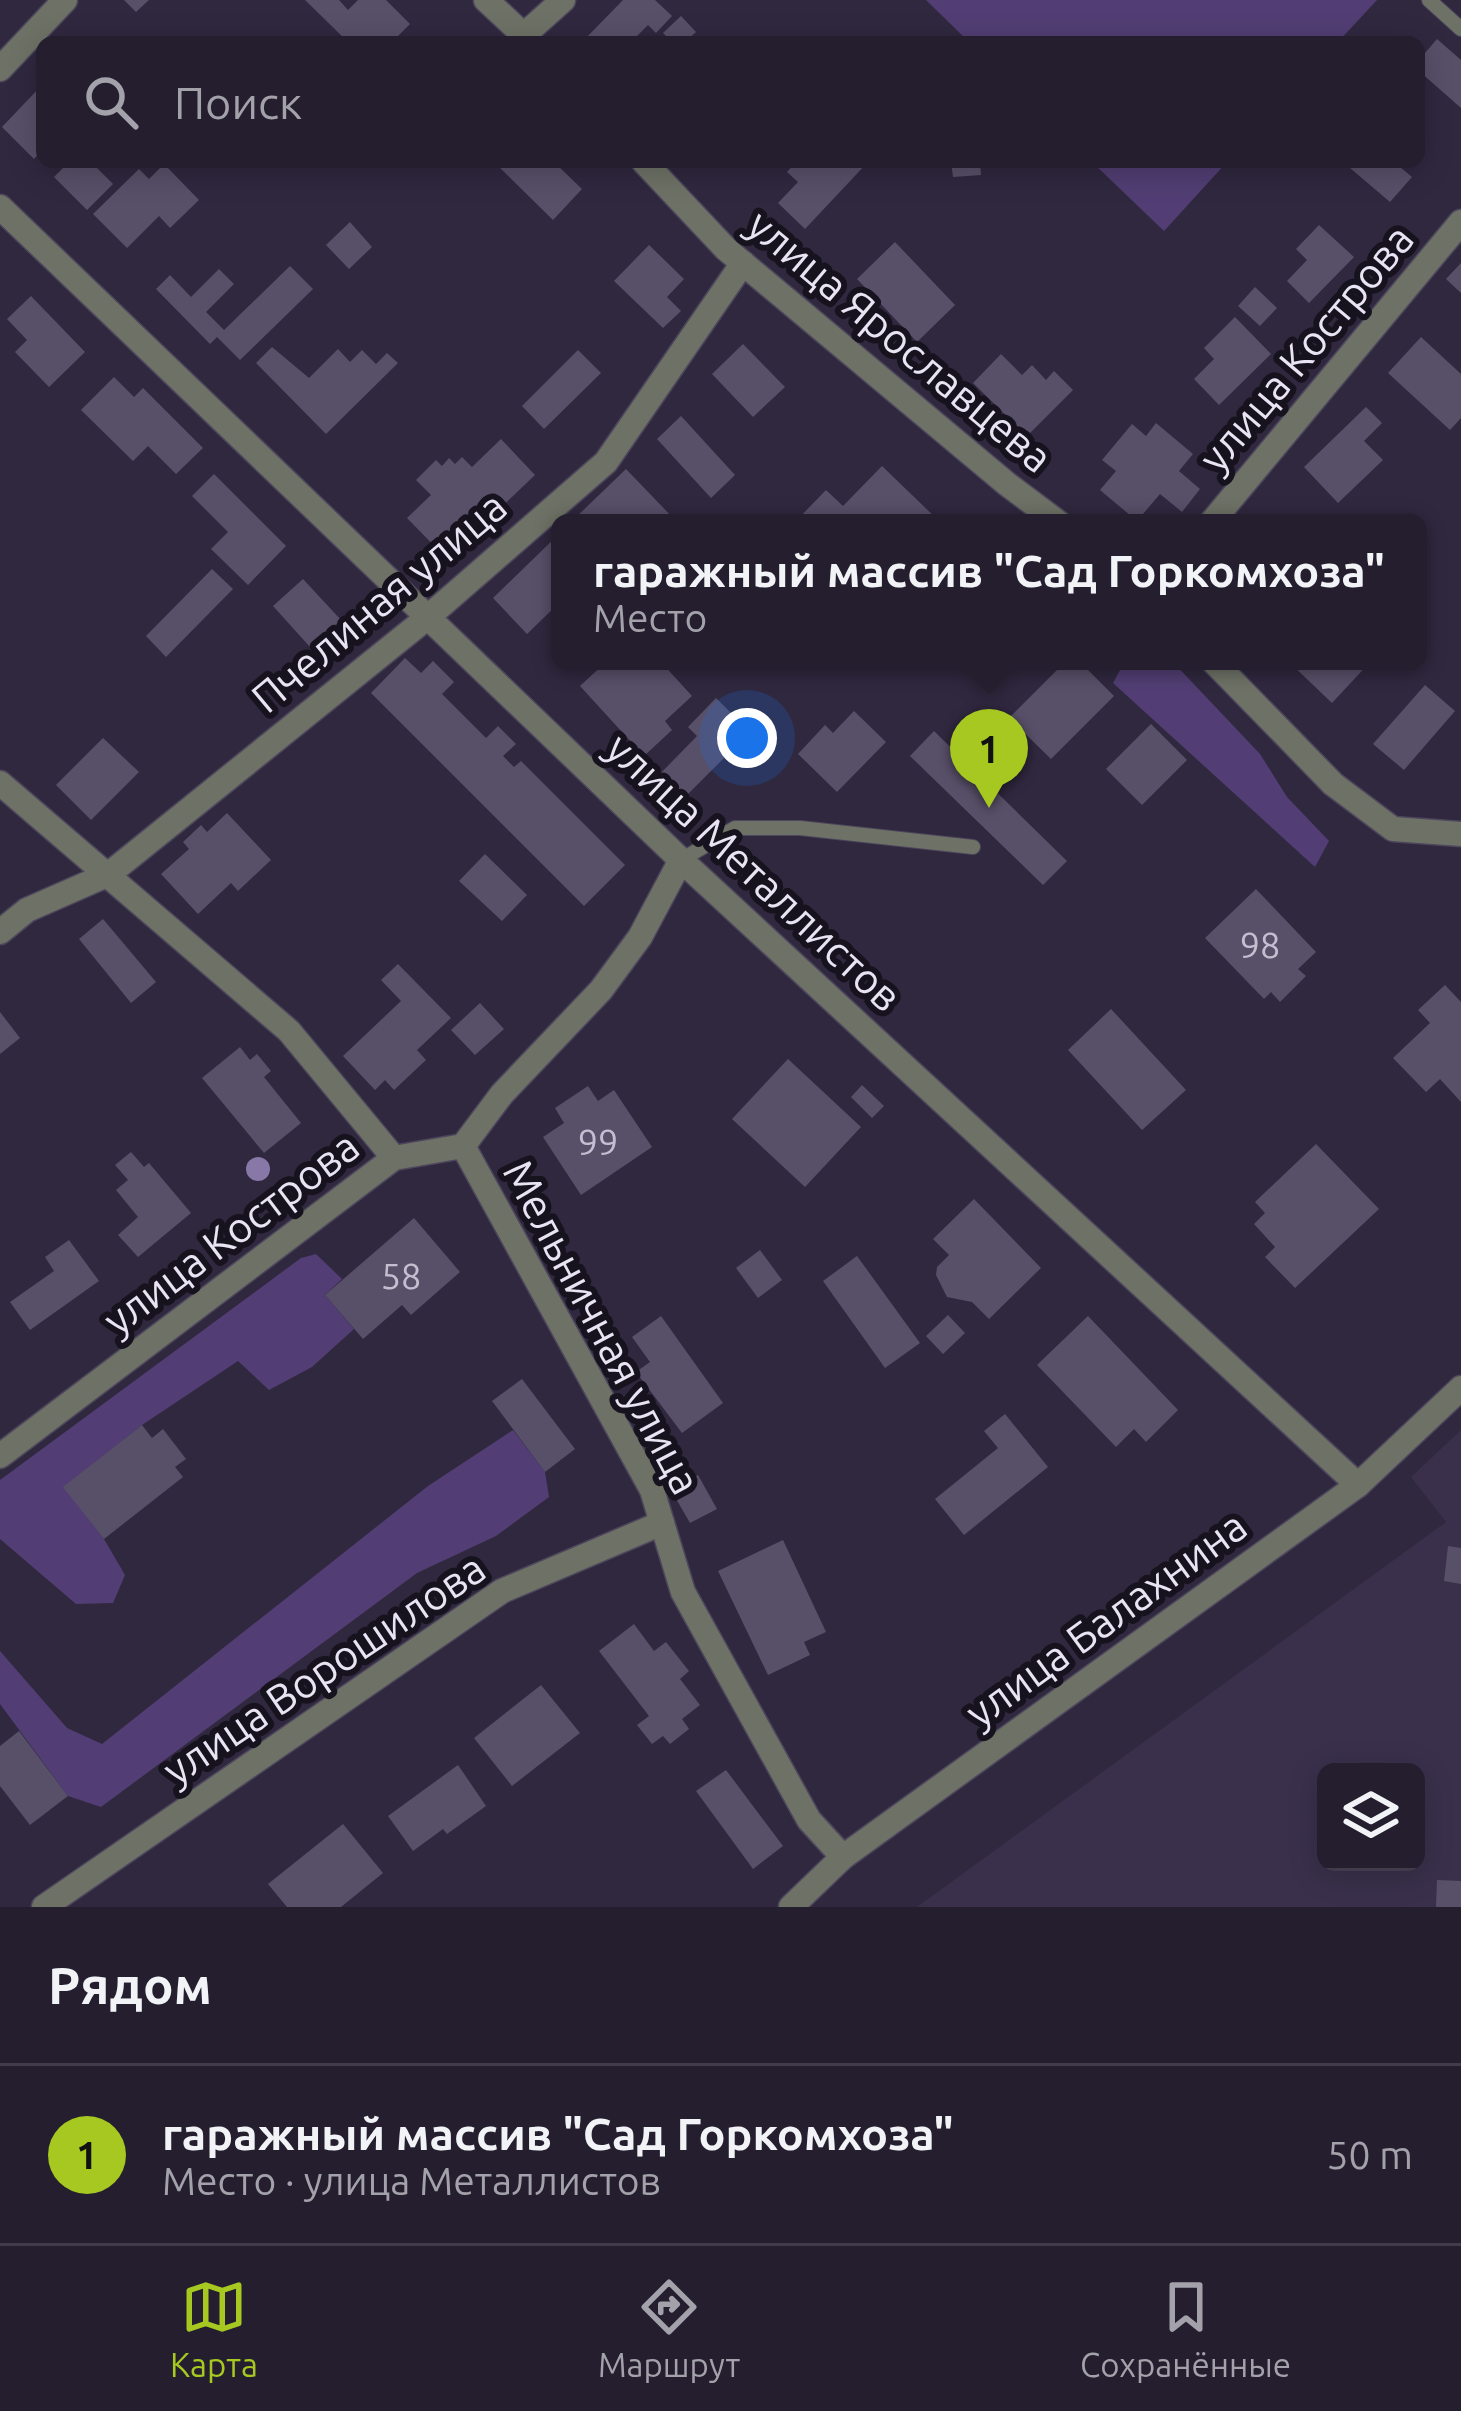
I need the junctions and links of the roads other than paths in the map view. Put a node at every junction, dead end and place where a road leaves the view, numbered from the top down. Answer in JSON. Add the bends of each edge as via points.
{"nodes":[{"id":1,"x":65,"y":0,"type":"edge"},
{"id":2,"x":486,"y":0,"type":"edge"},
{"id":3,"x":563,"y":0,"type":"edge"},
{"id":4,"x":1429,"y":0,"type":"edge"},
{"id":5,"x":1461,"y":29,"type":"edge"},
{"id":6,"x":526,"y":36,"type":"edge"},
{"id":7,"x":530,"y":36,"type":"edge"},
{"id":8,"x":0,"y":69,"type":"edge"},
{"id":9,"x":650,"y":168,"type":"edge"},
{"id":10,"x":0,"y":207,"type":"edge"},
{"id":11,"x":1461,"y":222,"type":"edge"},
{"id":12,"x":743,"y":263,"type":"junction"},
{"id":13,"x":1047,"y":514,"type":"edge"},
{"id":14,"x":1218,"y":514,"type":"edge"},
{"id":15,"x":428,"y":617,"type":"junction"},
{"id":16,"x":1222,"y":670,"type":"edge"},
{"id":17,"x":0,"y":783,"type":"edge"},
{"id":18,"x":1461,"y":834,"type":"edge"},
{"id":19,"x":973,"y":847,"type":"dead end"},
{"id":20,"x":681,"y":860,"type":"junction"},
{"id":21,"x":109,"y":874,"type":"junction"},
{"id":22,"x":0,"y":932,"type":"edge"},
{"id":23,"x":463,"y":1146,"type":"junction"},
{"id":24,"x":394,"y":1158,"type":"junction"},
{"id":25,"x":1461,"y":1388,"type":"edge"},
{"id":26,"x":0,"y":1456,"type":"edge"},
{"id":27,"x":1358,"y":1484,"type":"junction"},
{"id":28,"x":662,"y":1523,"type":"junction"},
{"id":29,"x":843,"y":1857,"type":"junction"},
{"id":30,"x":794,"y":1906,"type":"edge"},
{"id":31,"x":44,"y":1907,"type":"edge"}],
"edges":[{"from":1,"to":8,"type":"street"},
{"from":2,"to":6,"type":"street"},
{"from":3,"to":7,"type":"street"},
{"from":4,"to":5,"type":"lane"},
{"from":9,"to":12,"type":"street","name":"улица Ярославцева"},
{"from":10,"to":15,"type":"street","name":"улица Металлистов"},
{"from":11,"to":14,"type":"street","name":"улица Кострова"},
{"from":12,"to":13,"type":"street","name":"улица Ярославцева"},
{"from":12,"to":15,"type":"street","name":"Пчелиная улица","via":[[606,463]]},
{"from":15,"to":20,"type":"street","name":"улица Металлистов"},
{"from":15,"to":21,"type":"street","name":"Пчелиная улица"},
{"from":16,"to":18,"type":"street","via":[[1333,784],[1393,829]]},
{"from":17,"to":21,"type":"street"},
{"from":19,"to":20,"type":"lane","via":[[735,828]]},
{"from":20,"to":23,"type":"street","via":[[601,990]]},
{"from":20,"to":27,"type":"street","name":"улица Металлистов"},
{"from":21,"to":22,"type":"street","name":"Пчелиная улица","via":[[27,910]]},
{"from":21,"to":24,"type":"street","via":[[289,1031]]},
{"from":23,"to":24,"type":"street","name":"улица Кострова"},
{"from":23,"to":28,"type":"street","name":"Мельничная улица","via":[[652,1490]]},
{"from":24,"to":26,"type":"street","name":"улица Кострова"},
{"from":25,"to":27,"type":"street","name":"улица Балахнина"},
{"from":27,"to":29,"type":"street","name":"улица Балахнина"},
{"from":28,"to":29,"type":"street","name":"Мельничная улица","via":[[683,1592],[809,1820]]},
{"from":28,"to":31,"type":"street","name":"улица Ворошилова","via":[[502,1591]]},
{"from":29,"to":30,"type":"street","name":"улица Балахнина"}]}
